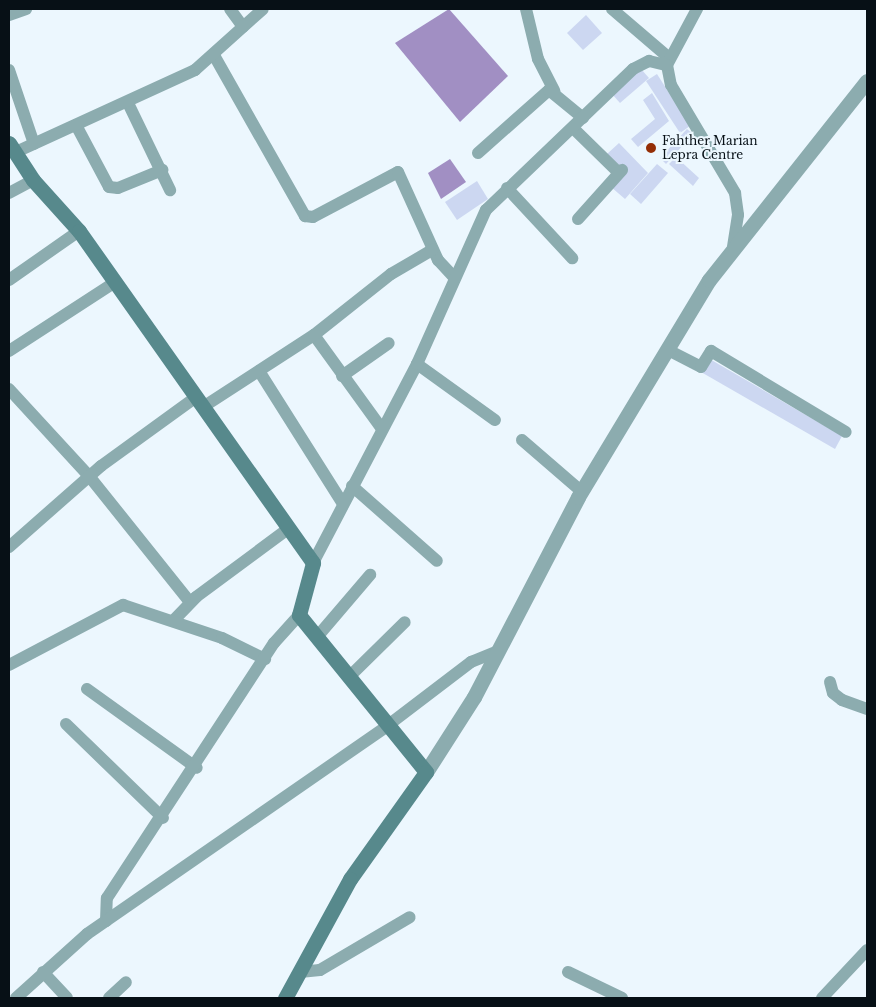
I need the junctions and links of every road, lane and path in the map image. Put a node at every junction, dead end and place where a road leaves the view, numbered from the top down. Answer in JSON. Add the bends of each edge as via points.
{"nodes":[{"id":1,"x":26,"y":9,"type":"edge"},
{"id":2,"x":230,"y":9,"type":"edge"},
{"id":3,"x":263,"y":9,"type":"edge"},
{"id":4,"x":526,"y":9,"type":"edge"},
{"id":5,"x":612,"y":9,"type":"edge"},
{"id":6,"x":697,"y":9,"type":"edge"},
{"id":7,"x":9,"y":15,"type":"edge"},
{"id":8,"x":243,"y":27,"type":"junction"},
{"id":9,"x":215,"y":57,"type":"junction"},
{"id":10,"x":667,"y":61,"type":"junction"},
{"id":11,"x":9,"y":70,"type":"edge"},
{"id":12,"x":867,"y":81,"type":"edge"},
{"id":13,"x":554,"y":91,"type":"junction"},
{"id":14,"x":128,"y":103,"type":"junction"},
{"id":15,"x":583,"y":118,"type":"junction"},
{"id":16,"x":76,"y":125,"type":"junction"},
{"id":17,"x":574,"y":128,"type":"junction"},
{"id":18,"x":34,"y":144,"type":"junction"},
{"id":19,"x":12,"y":148,"type":"edge"},
{"id":20,"x":478,"y":154,"type":"dead end"},
{"id":21,"x":162,"y":170,"type":"junction"},
{"id":22,"x":33,"y":180,"type":"junction"},
{"id":23,"x":507,"y":188,"type":"junction"},
{"id":24,"x":170,"y":190,"type":"dead end"},
{"id":25,"x":9,"y":193,"type":"edge"},
{"id":26,"x":578,"y":219,"type":"dead end"},
{"id":27,"x":79,"y":231,"type":"junction"},
{"id":28,"x":733,"y":247,"type":"junction"},
{"id":29,"x":432,"y":250,"type":"junction"},
{"id":30,"x":572,"y":258,"type":"dead end"},
{"id":31,"x":453,"y":276,"type":"junction"},
{"id":32,"x":9,"y":280,"type":"edge"},
{"id":33,"x":112,"y":284,"type":"junction"},
{"id":34,"x":314,"y":335,"type":"junction"},
{"id":35,"x":388,"y":343,"type":"dead end"},
{"id":36,"x":668,"y":350,"type":"junction"},
{"id":37,"x":9,"y":351,"type":"edge"},
{"id":38,"x":416,"y":364,"type":"junction"},
{"id":39,"x":259,"y":370,"type":"junction"},
{"id":40,"x":342,"y":376,"type":"junction"},
{"id":41,"x":9,"y":389,"type":"edge"},
{"id":42,"x":199,"y":402,"type":"junction"},
{"id":43,"x":495,"y":420,"type":"dead end"},
{"id":44,"x":382,"y":429,"type":"junction"},
{"id":45,"x":846,"y":432,"type":"dead end"},
{"id":46,"x":522,"y":440,"type":"dead end"},
{"id":47,"x":89,"y":476,"type":"junction"},
{"id":48,"x":352,"y":486,"type":"junction"},
{"id":49,"x":581,"y":491,"type":"junction"},
{"id":50,"x":344,"y":504,"type":"junction"},
{"id":51,"x":288,"y":529,"type":"junction"},
{"id":52,"x":9,"y":547,"type":"edge"},
{"id":53,"x":437,"y":561,"type":"dead end"},
{"id":54,"x":313,"y":563,"type":"junction"},
{"id":55,"x":370,"y":576,"type":"dead end"},
{"id":56,"x":190,"y":602,"type":"junction"},
{"id":57,"x":299,"y":615,"type":"junction"},
{"id":58,"x":173,"y":621,"type":"junction"},
{"id":59,"x":405,"y":622,"type":"dead end"},
{"id":60,"x":316,"y":637,"type":"junction"},
{"id":61,"x":498,"y":651,"type":"junction"},
{"id":62,"x":265,"y":659,"type":"junction"},
{"id":63,"x":9,"y":665,"type":"edge"},
{"id":64,"x":349,"y":676,"type":"junction"},
{"id":65,"x":830,"y":682,"type":"dead end"},
{"id":66,"x":88,"y":689,"type":"dead end"},
{"id":67,"x":867,"y":709,"type":"edge"},
{"id":68,"x":66,"y":724,"type":"dead end"},
{"id":69,"x":387,"y":726,"type":"junction"},
{"id":70,"x":197,"y":768,"type":"junction"},
{"id":71,"x":426,"y":772,"type":"junction"},
{"id":72,"x":163,"y":818,"type":"junction"},
{"id":73,"x":410,"y":917,"type":"dead end"},
{"id":74,"x":106,"y":921,"type":"junction"},
{"id":75,"x":867,"y":950,"type":"edge"},
{"id":76,"x":43,"y":972,"type":"junction"},
{"id":77,"x":300,"y":972,"type":"junction"},
{"id":78,"x":568,"y":972,"type":"dead end"},
{"id":79,"x":126,"y":982,"type":"dead end"},
{"id":80,"x":16,"y":998,"type":"edge"},
{"id":81,"x":67,"y":998,"type":"edge"},
{"id":82,"x":109,"y":998,"type":"edge"},
{"id":83,"x":285,"y":998,"type":"edge"},
{"id":84,"x":622,"y":998,"type":"edge"},
{"id":85,"x":822,"y":998,"type":"edge"}],
"edges":[{"from":1,"to":7,"type":"street"},
{"from":2,"to":8,"type":"street"},
{"from":3,"to":8,"type":"street"},
{"from":4,"to":13,"type":"street","via":[[538,59]]},
{"from":5,"to":10,"type":"street"},
{"from":6,"to":10,"type":"street"},
{"from":8,"to":9,"type":"street"},
{"from":9,"to":14,"type":"street"},
{"from":9,"to":29,"type":"street","via":[[305,216],[313,217],[398,172]]},
{"from":10,"to":15,"type":"street","via":[[648,61],[633,68]]},
{"from":10,"to":28,"type":"street","via":[[671,84],[735,193],[738,215]]},
{"from":11,"to":18,"type":"street"},
{"from":12,"to":28,"type":"street"},
{"from":13,"to":15,"type":"street"},
{"from":13,"to":20,"type":"street","via":[[544,93]]},
{"from":14,"to":16,"type":"street"},
{"from":14,"to":21,"type":"street"},
{"from":15,"to":17,"type":"street"},
{"from":16,"to":18,"type":"street"},
{"from":16,"to":21,"type":"street","via":[[109,186],[118,188]]},
{"from":17,"to":23,"type":"street"},
{"from":17,"to":26,"type":"street","via":[[620,171]]},
{"from":18,"to":19,"type":"street"},
{"from":19,"to":22,"type":"main road"},
{"from":21,"to":24,"type":"street"},
{"from":22,"to":25,"type":"street"},
{"from":22,"to":27,"type":"main road"},
{"from":23,"to":30,"type":"street"},
{"from":23,"to":31,"type":"street","via":[[475,226]]},
{"from":27,"to":32,"type":"street"},
{"from":27,"to":33,"type":"main road"},
{"from":28,"to":36,"type":"street"},
{"from":29,"to":31,"type":"street"},
{"from":29,"to":34,"type":"street","via":[[391,274]]},
{"from":31,"to":38,"type":"street"},
{"from":33,"to":37,"type":"street"},
{"from":33,"to":42,"type":"main road"},
{"from":34,"to":39,"type":"street"},
{"from":34,"to":40,"type":"street"},
{"from":35,"to":40,"type":"street"},
{"from":36,"to":45,"type":"street","via":[[701,367],[711,351]]},
{"from":36,"to":49,"type":"street"},
{"from":38,"to":43,"type":"street"},
{"from":38,"to":44,"type":"street"},
{"from":39,"to":42,"type":"street"},
{"from":39,"to":50,"type":"street"},
{"from":40,"to":44,"type":"street"},
{"from":41,"to":47,"type":"street"},
{"from":42,"to":47,"type":"street"},
{"from":42,"to":51,"type":"main road"},
{"from":44,"to":48,"type":"street"},
{"from":46,"to":49,"type":"street"},
{"from":47,"to":52,"type":"street"},
{"from":47,"to":56,"type":"street"},
{"from":48,"to":50,"type":"street"},
{"from":48,"to":53,"type":"street"},
{"from":49,"to":61,"type":"street"},
{"from":50,"to":54,"type":"street"},
{"from":51,"to":54,"type":"main road"},
{"from":51,"to":56,"type":"street"},
{"from":54,"to":57,"type":"main road"},
{"from":55,"to":60,"type":"street"},
{"from":56,"to":58,"type":"street"},
{"from":57,"to":60,"type":"main road"},
{"from":57,"to":62,"type":"street"},
{"from":58,"to":62,"type":"street"},
{"from":58,"to":63,"type":"street","via":[[123,606]]},
{"from":59,"to":64,"type":"street"},
{"from":60,"to":64,"type":"main road"},
{"from":61,"to":69,"type":"street","via":[[472,662]]},
{"from":61,"to":71,"type":"street"},
{"from":62,"to":70,"type":"street"},
{"from":64,"to":69,"type":"main road"},
{"from":65,"to":67,"type":"street","via":[[833,692],[842,700]]},
{"from":66,"to":70,"type":"street"},
{"from":68,"to":72,"type":"street"},
{"from":69,"to":71,"type":"main road"},
{"from":69,"to":74,"type":"street"},
{"from":70,"to":72,"type":"street"},
{"from":71,"to":77,"type":"main road","via":[[350,880]]},
{"from":72,"to":74,"type":"street","via":[[108,898]]},
{"from":73,"to":77,"type":"street","via":[[320,970]]},
{"from":74,"to":76,"type":"street"},
{"from":75,"to":85,"type":"street"},
{"from":76,"to":80,"type":"street"},
{"from":76,"to":81,"type":"street"},
{"from":77,"to":83,"type":"main road"},
{"from":78,"to":84,"type":"street"},
{"from":79,"to":82,"type":"street"}]}
